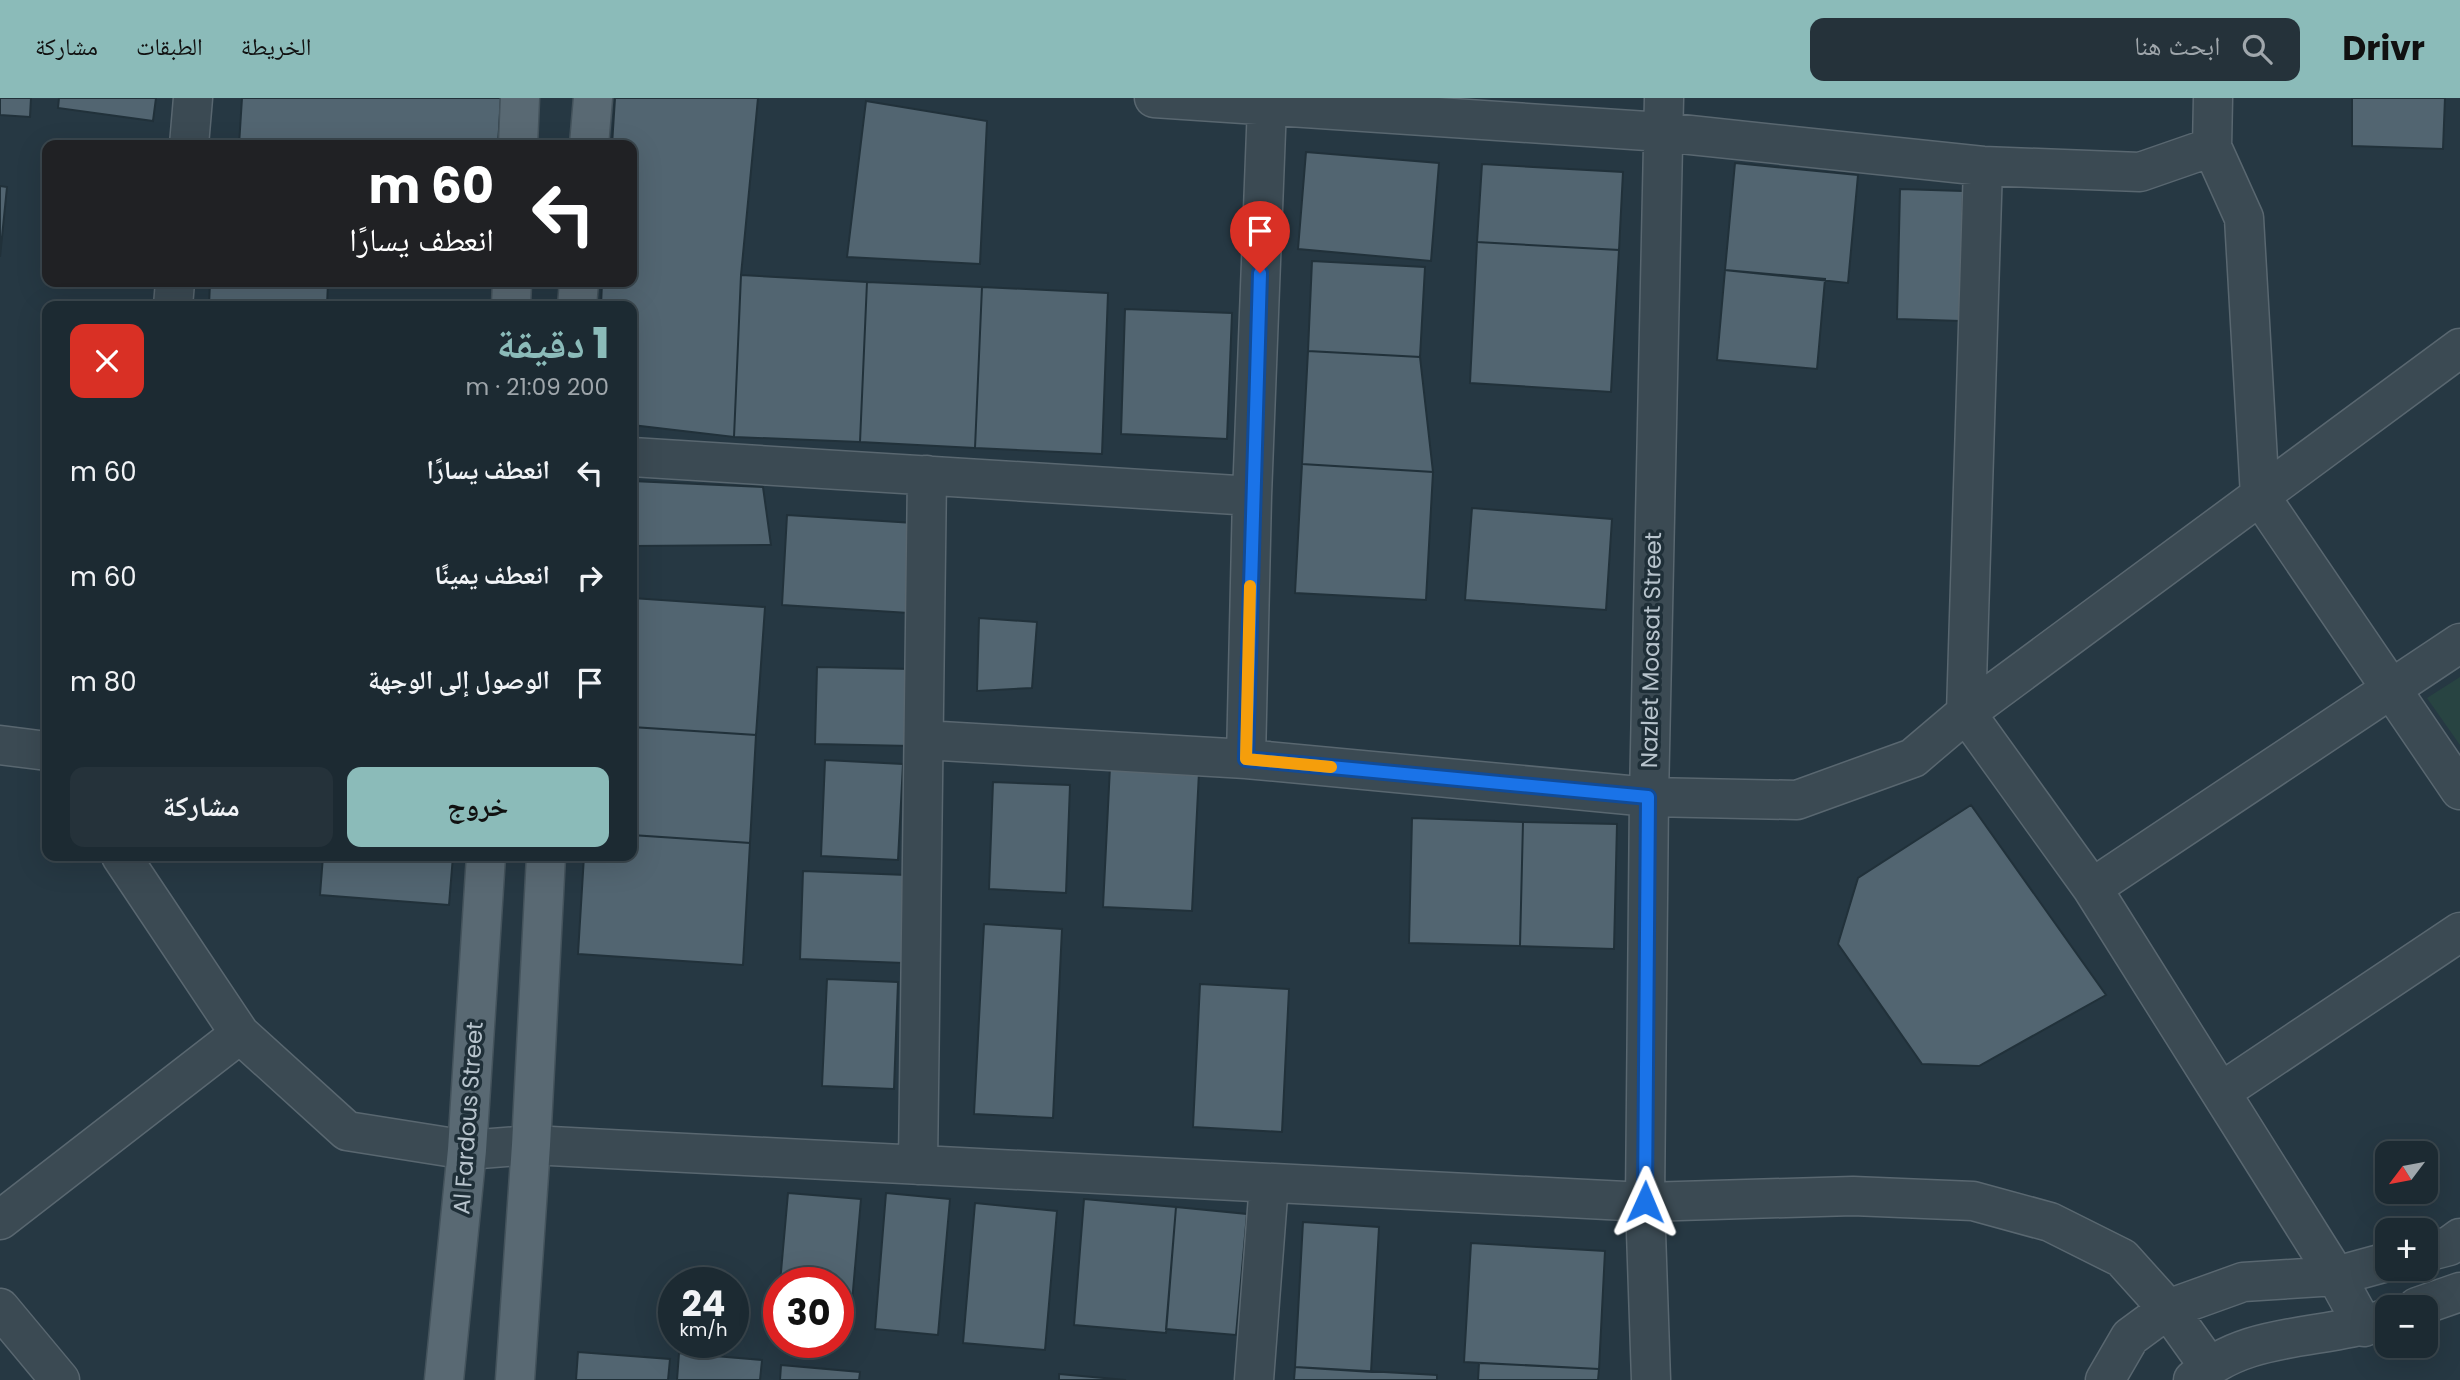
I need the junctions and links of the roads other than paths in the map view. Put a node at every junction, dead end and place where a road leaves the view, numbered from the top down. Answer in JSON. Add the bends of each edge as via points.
{"nodes":[{"id":1,"x":193,"y":98,"type":"edge"},
{"id":2,"x":520,"y":98,"type":"edge"},
{"id":3,"x":593,"y":98,"type":"edge"},
{"id":4,"x":1154,"y":98,"type":"edge"},
{"id":5,"x":2213,"y":98,"type":"edge"},
{"id":6,"x":1267,"y":105,"type":"junction"},
{"id":7,"x":1663,"y":115,"type":"edge"},
{"id":8,"x":189,"y":140,"type":"edge"},
{"id":9,"x":518,"y":140,"type":"edge"},
{"id":10,"x":589,"y":140,"type":"edge"},
{"id":11,"x":2212,"y":147,"type":"junction"},
{"id":12,"x":1983,"y":166,"type":"junction"},
{"id":13,"x":2460,"y":348,"type":"edge"},
{"id":14,"x":637,"y":457,"type":"edge"},
{"id":15,"x":927,"y":475,"type":"junction"},
{"id":16,"x":1252,"y":496,"type":"junction"},
{"id":17,"x":2260,"y":496,"type":"junction"},
{"id":18,"x":2460,"y":643,"type":"edge"},
{"id":19,"x":2391,"y":688,"type":"junction"},
{"id":20,"x":1966,"y":713,"type":"junction"},
{"id":21,"x":923,"y":740,"type":"junction"},
{"id":22,"x":0,"y":745,"type":"edge"},
{"id":23,"x":42,"y":750,"type":"edge"},
{"id":24,"x":1246,"y":759,"type":"junction"},
{"id":25,"x":2460,"y":790,"type":"edge"},
{"id":26,"x":1648,"y":797,"type":"junction"},
{"id":27,"x":124,"y":861,"type":"edge"},
{"id":28,"x":486,"y":861,"type":"edge"},
{"id":29,"x":546,"y":861,"type":"edge"},
{"id":30,"x":2092,"y":888,"type":"junction"},
{"id":31,"x":2460,"y":932,"type":"edge"},
{"id":32,"x":240,"y":1034,"type":"junction"},
{"id":33,"x":2221,"y":1092,"type":"junction"},
{"id":34,"x":531,"y":1145,"type":"junction"},
{"id":35,"x":467,"y":1150,"type":"junction"},
{"id":36,"x":918,"y":1165,"type":"junction"},
{"id":37,"x":1269,"y":1183,"type":"junction"},
{"id":38,"x":1645,"y":1202,"type":"junction"},
{"id":39,"x":0,"y":1220,"type":"edge"},
{"id":40,"x":2375,"y":1265,"type":"edge"},
{"id":41,"x":2336,"y":1276,"type":"junction"},
{"id":42,"x":2460,"y":1292,"type":"edge"},
{"id":43,"x":2438,"y":1300,"type":"edge"},
{"id":44,"x":0,"y":1308,"type":"edge"},
{"id":45,"x":2168,"y":1309,"type":"junction"},
{"id":46,"x":2375,"y":1322,"type":"edge"},
{"id":47,"x":2201,"y":1373,"type":"edge"},
{"id":48,"x":61,"y":1380,"type":"edge"},
{"id":49,"x":444,"y":1380,"type":"edge"},
{"id":50,"x":515,"y":1380,"type":"edge"},
{"id":51,"x":1254,"y":1380,"type":"edge"},
{"id":52,"x":1651,"y":1380,"type":"edge"},
{"id":53,"x":2105,"y":1380,"type":"edge"}],
"edges":[{"from":1,"to":8,"type":"street"},
{"from":2,"to":9,"type":"main road"},
{"from":3,"to":10,"type":"main road"},
{"from":4,"to":6,"type":"street"},
{"from":5,"to":11,"type":"street"},
{"from":6,"to":7,"type":"street"},
{"from":6,"to":16,"type":"street"},
{"from":7,"to":12,"type":"street"},
{"from":7,"to":26,"type":"street","name":"Nazlet Moasat Street"},
{"from":11,"to":12,"type":"street","via":[[2140,172]]},
{"from":11,"to":17,"type":"street","via":[[2244,218]]},
{"from":12,"to":20,"type":"street"},
{"from":13,"to":17,"type":"street"},
{"from":14,"to":15,"type":"street"},
{"from":15,"to":16,"type":"street"},
{"from":15,"to":21,"type":"street"},
{"from":16,"to":24,"type":"street"},
{"from":17,"to":19,"type":"street"},
{"from":17,"to":20,"type":"street"},
{"from":18,"to":19,"type":"street"},
{"from":19,"to":25,"type":"street"},
{"from":19,"to":30,"type":"street"},
{"from":20,"to":26,"type":"street","via":[[1913,758],[1797,800]]},
{"from":20,"to":30,"type":"street"},
{"from":21,"to":24,"type":"street"},
{"from":21,"to":36,"type":"street"},
{"from":22,"to":23,"type":"street"},
{"from":24,"to":26,"type":"street"},
{"from":26,"to":38,"type":"street","name":"Nazlet Moasat Street"},
{"from":27,"to":32,"type":"street"},
{"from":28,"to":35,"type":"main road","name":"Al Fardous Street"},
{"from":29,"to":34,"type":"main road"},
{"from":30,"to":33,"type":"street"},
{"from":31,"to":33,"type":"street"},
{"from":32,"to":35,"type":"street","via":[[346,1131]]},
{"from":32,"to":39,"type":"street"},
{"from":33,"to":41,"type":"street"},
{"from":34,"to":35,"type":"street"},
{"from":34,"to":36,"type":"street"},
{"from":34,"to":50,"type":"main road"},
{"from":35,"to":49,"type":"main road","name":"Al Fardous Street"},
{"from":36,"to":37,"type":"street"},
{"from":37,"to":38,"type":"street"},
{"from":37,"to":51,"type":"street"},
{"from":38,"to":45,"type":"street","via":[[1853,1196],[1973,1201],[2050,1222],[2122,1258]]},
{"from":38,"to":52,"type":"street","name":"Nazlet Moasat Street"},
{"from":40,"to":41,"type":"street"},
{"from":41,"to":45,"type":"street","via":[[2243,1282]]},
{"from":41,"to":46,"type":"street"},
{"from":42,"to":43,"type":"street"},
{"from":44,"to":48,"type":"street"},
{"from":45,"to":47,"type":"street"},
{"from":45,"to":53,"type":"street","via":[[2130,1338]]},
{"from":46,"to":47,"type":"street","via":[[2267,1342]]}]}
